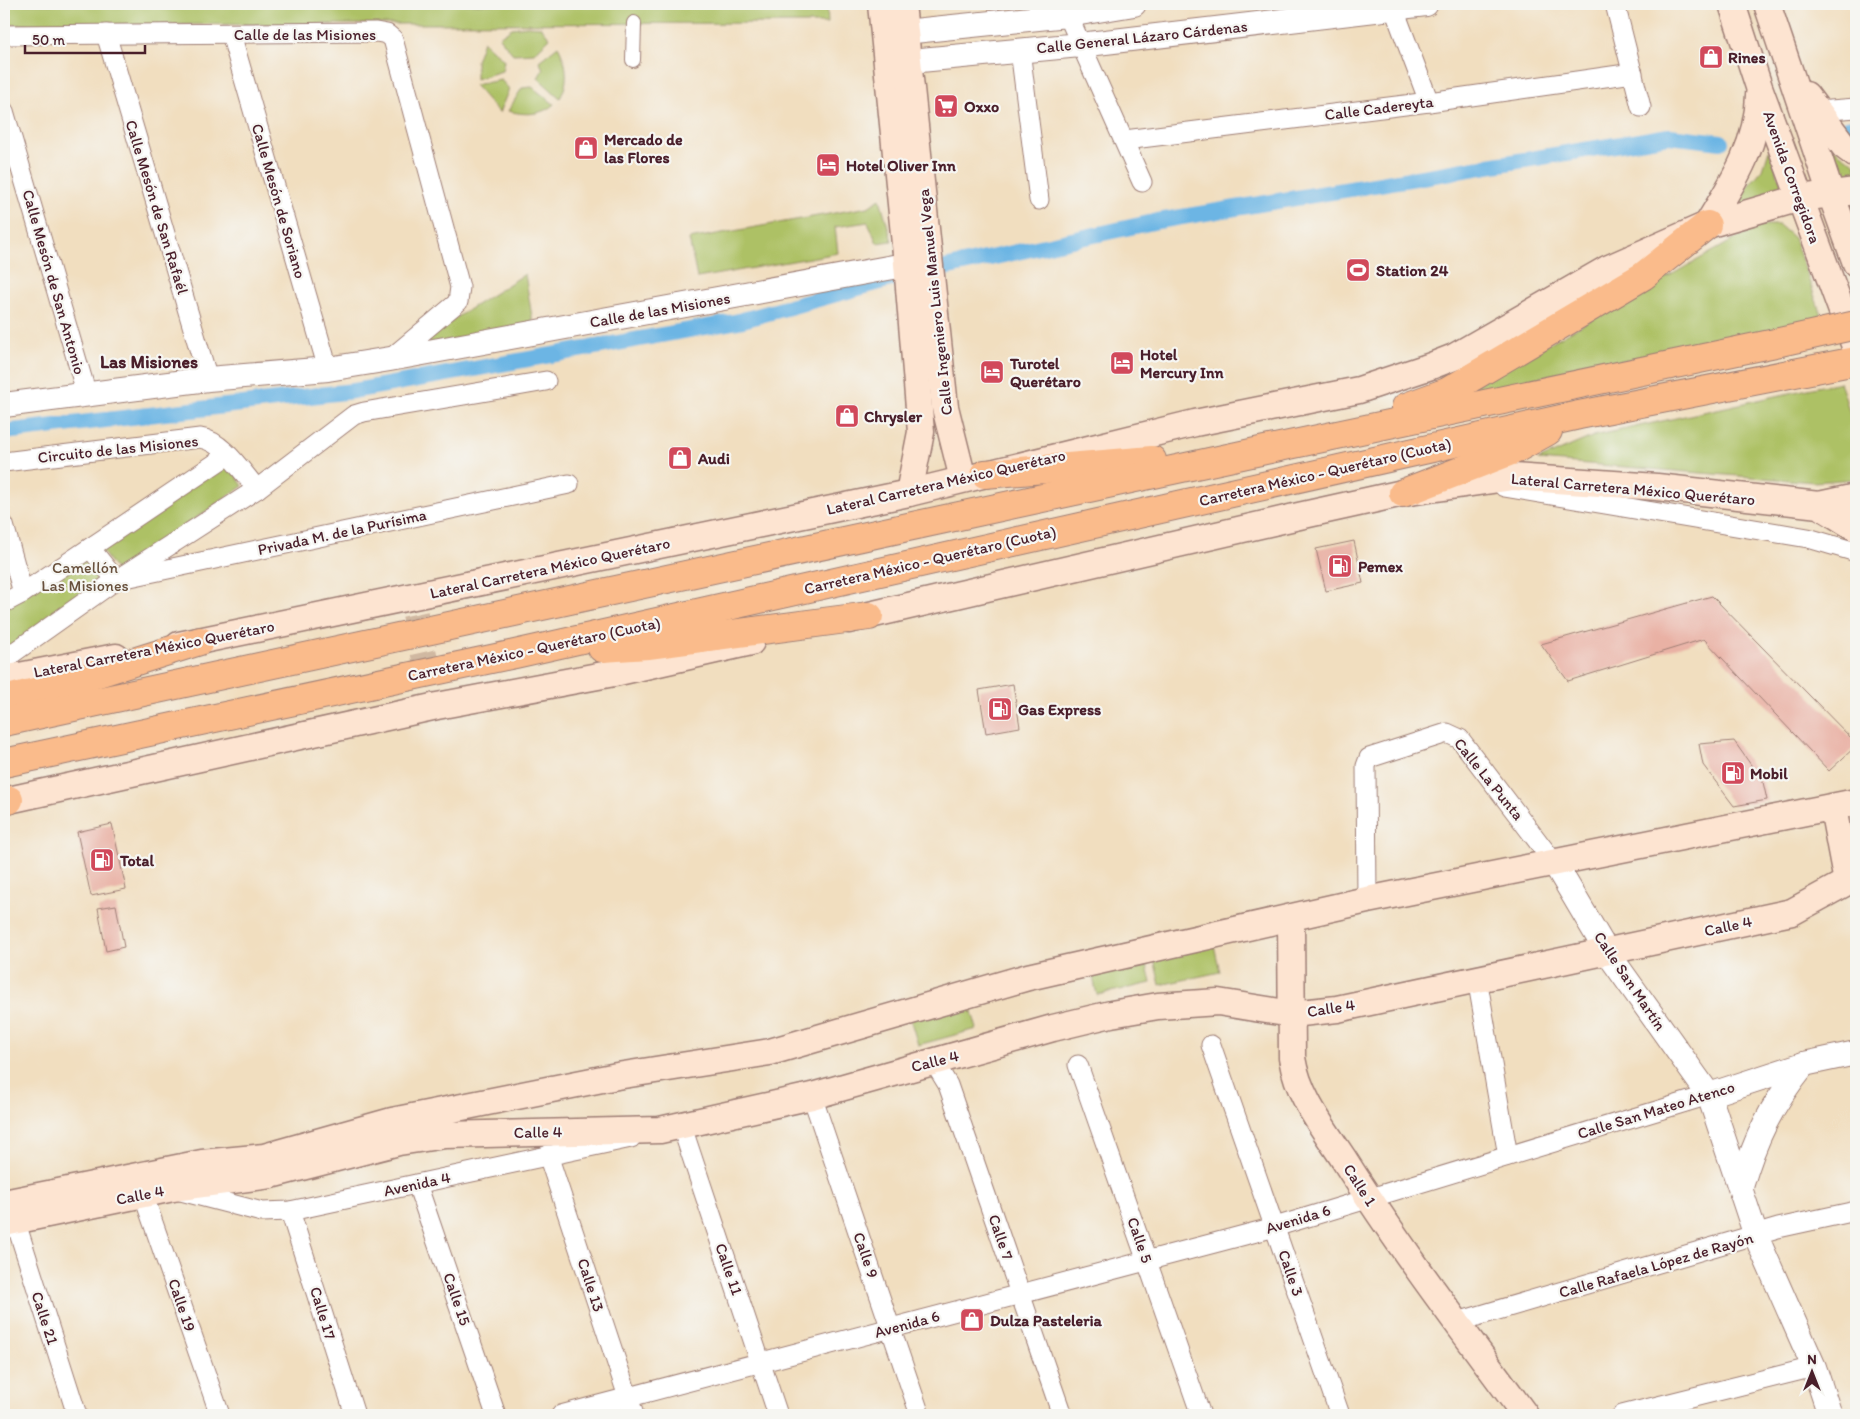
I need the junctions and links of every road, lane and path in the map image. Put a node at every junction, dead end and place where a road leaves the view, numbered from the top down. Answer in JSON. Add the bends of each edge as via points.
{"nodes":[{"id":1,"x":881,"y":4,"type":"edge"},
{"id":2,"x":902,"y":4,"type":"edge"},
{"id":3,"x":1134,"y":4,"type":"edge"},
{"id":4,"x":1426,"y":4,"type":"edge"},
{"id":5,"x":1615,"y":4,"type":"edge"},
{"id":6,"x":1732,"y":4,"type":"edge"},
{"id":7,"x":1767,"y":4,"type":"edge"},
{"id":8,"x":1393,"y":6,"type":"edge"},
{"id":9,"x":1066,"y":9,"type":"edge"},
{"id":10,"x":634,"y":23,"type":"dead end"},
{"id":11,"x":894,"y":33,"type":"junction"},
{"id":12,"x":106,"y":34,"type":"junction"},
{"id":13,"x":231,"y":34,"type":"junction"},
{"id":14,"x":4,"y":35,"type":"edge"},
{"id":15,"x":1080,"y":45,"type":"junction"},
{"id":16,"x":1020,"y":50,"type":"junction"},
{"id":17,"x":633,"y":60,"type":"dead end"},
{"id":18,"x":897,"y":62,"type":"junction"},
{"id":19,"x":1633,"y":73,"type":"junction"},
{"id":20,"x":1794,"y":79,"type":"junction"},
{"id":21,"x":1759,"y":87,"type":"junction"},
{"id":22,"x":1429,"y":102,"type":"junction"},
{"id":23,"x":1641,"y":107,"type":"dead end"},
{"id":24,"x":1856,"y":108,"type":"edge"},
{"id":25,"x":4,"y":111,"type":"edge"},
{"id":26,"x":1818,"y":112,"type":"junction"},
{"id":27,"x":1125,"y":140,"type":"junction"},
{"id":28,"x":1856,"y":155,"type":"edge"},
{"id":29,"x":1142,"y":182,"type":"dead end"},
{"id":30,"x":1856,"y":191,"type":"edge"},
{"id":31,"x":1831,"y":194,"type":"junction"},
{"id":32,"x":1800,"y":198,"type":"junction"},
{"id":33,"x":1038,"y":200,"type":"dead end"},
{"id":34,"x":1707,"y":225,"type":"junction"},
{"id":35,"x":919,"y":262,"type":"junction"},
{"id":36,"x":1856,"y":263,"type":"edge"},
{"id":37,"x":1856,"y":325,"type":"edge"},
{"id":38,"x":1856,"y":349,"type":"edge"},
{"id":39,"x":390,"y":360,"type":"junction"},
{"id":40,"x":1856,"y":361,"type":"edge"},
{"id":41,"x":328,"y":369,"type":"junction"},
{"id":42,"x":208,"y":379,"type":"junction"},
{"id":43,"x":546,"y":380,"type":"dead end"},
{"id":44,"x":87,"y":395,"type":"junction"},
{"id":45,"x":4,"y":406,"type":"edge"},
{"id":46,"x":1579,"y":415,"type":"junction"},
{"id":47,"x":1322,"y":439,"type":"junction"},
{"id":48,"x":1265,"y":450,"type":"junction"},
{"id":49,"x":228,"y":455,"type":"junction"},
{"id":50,"x":4,"y":462,"type":"edge"},
{"id":51,"x":974,"y":477,"type":"junction"},
{"id":52,"x":1473,"y":482,"type":"junction"},
{"id":53,"x":569,"y":484,"type":"dead end"},
{"id":54,"x":257,"y":489,"type":"junction"},
{"id":55,"x":909,"y":493,"type":"junction"},
{"id":56,"x":1403,"y":493,"type":"junction"},
{"id":57,"x":1856,"y":497,"type":"edge"},
{"id":58,"x":1819,"y":505,"type":"junction"},
{"id":59,"x":4,"y":525,"type":"edge"},
{"id":60,"x":1856,"y":528,"type":"edge"},
{"id":61,"x":90,"y":548,"type":"junction"},
{"id":62,"x":1856,"y":552,"type":"edge"},
{"id":63,"x":116,"y":580,"type":"junction"},
{"id":64,"x":23,"y":593,"type":"junction"},
{"id":65,"x":4,"y":603,"type":"edge"},
{"id":66,"x":869,"y":616,"type":"junction"},
{"id":67,"x":200,"y":641,"type":"junction"},
{"id":68,"x":515,"y":654,"type":"junction"},
{"id":69,"x":4,"y":662,"type":"edge"},
{"id":70,"x":4,"y":679,"type":"edge"},
{"id":71,"x":4,"y":700,"type":"edge"},
{"id":72,"x":4,"y":722,"type":"edge"},
{"id":73,"x":4,"y":763,"type":"edge"},
{"id":74,"x":6,"y":801,"type":"edge"},
{"id":75,"x":1844,"y":805,"type":"edge"},
{"id":76,"x":1555,"y":864,"type":"junction"},
{"id":77,"x":1851,"y":879,"type":"edge"},
{"id":78,"x":1367,"y":900,"type":"junction"},
{"id":79,"x":1291,"y":919,"type":"junction"},
{"id":80,"x":1607,"y":952,"type":"junction"},
{"id":81,"x":1477,"y":978,"type":"junction"},
{"id":82,"x":1292,"y":1014,"type":"junction"},
{"id":83,"x":1211,"y":1045,"type":"dead end"},
{"id":84,"x":1856,"y":1053,"type":"edge"},
{"id":85,"x":934,"y":1062,"type":"junction"},
{"id":86,"x":1804,"y":1064,"type":"junction"},
{"id":87,"x":1078,"y":1065,"type":"dead end"},
{"id":88,"x":1709,"y":1095,"type":"junction"},
{"id":89,"x":812,"y":1096,"type":"junction"},
{"id":90,"x":670,"y":1127,"type":"junction"},
{"id":91,"x":548,"y":1155,"type":"junction"},
{"id":92,"x":1508,"y":1156,"type":"junction"},
{"id":93,"x":417,"y":1184,"type":"junction"},
{"id":94,"x":1741,"y":1187,"type":"junction"},
{"id":95,"x":173,"y":1188,"type":"junction"},
{"id":96,"x":143,"y":1194,"type":"junction"},
{"id":97,"x":1368,"y":1198,"type":"junction"},
{"id":98,"x":290,"y":1211,"type":"junction"},
{"id":99,"x":1856,"y":1211,"type":"edge"},
{"id":100,"x":7,"y":1215,"type":"edge"},
{"id":101,"x":1275,"y":1227,"type":"junction"},
{"id":102,"x":1756,"y":1236,"type":"junction"},
{"id":103,"x":1148,"y":1262,"type":"junction"},
{"id":104,"x":1021,"y":1293,"type":"junction"},
{"id":105,"x":1457,"y":1322,"type":"junction"},
{"id":106,"x":891,"y":1328,"type":"junction"},
{"id":107,"x":761,"y":1364,"type":"junction"},
{"id":108,"x":1814,"y":1367,"type":"junction"},
{"id":109,"x":631,"y":1407,"type":"edge"},
{"id":110,"x":78,"y":1415,"type":"edge"},
{"id":111,"x":220,"y":1415,"type":"edge"},
{"id":112,"x":355,"y":1415,"type":"edge"},
{"id":113,"x":496,"y":1415,"type":"edge"},
{"id":114,"x":561,"y":1415,"type":"edge"},
{"id":115,"x":778,"y":1415,"type":"edge"},
{"id":116,"x":920,"y":1415,"type":"edge"},
{"id":117,"x":1062,"y":1415,"type":"edge"},
{"id":118,"x":1201,"y":1415,"type":"edge"},
{"id":119,"x":1340,"y":1415,"type":"edge"},
{"id":120,"x":1525,"y":1415,"type":"edge"},
{"id":121,"x":1622,"y":1415,"type":"edge"},
{"id":122,"x":1830,"y":1415,"type":"edge"}],
"edges":[{"from":1,"to":11,"type":"main road","name":"Calle Ingeniero Luis Manuel Vega"},
{"from":2,"to":11,"type":"main road","name":"Calle Ingeniero Luis Manuel Vega"},
{"from":3,"to":9,"type":"street","name":"Calle General Lázaro Cárdenas"},
{"from":4,"to":8,"type":"street","name":"Calle General Lázaro Cárdenas"},
{"from":5,"to":19,"type":"street"},
{"from":6,"to":21,"type":"main road","name":"Avenida Corregidora"},
{"from":7,"to":20,"type":"main road","name":"Avenida Corregidora"},
{"from":8,"to":15,"type":"street","name":"Calle General Lázaro Cárdenas"},
{"from":8,"to":22,"type":"street"},
{"from":9,"to":11,"type":"street","name":"Calle General Lázaro Cárdenas"},
{"from":9,"to":15,"type":"street"},
{"from":10,"to":17,"type":"street"},
{"from":11,"to":18,"type":"main road","name":"Calle Ingeniero Luis Manuel Vega"},
{"from":12,"to":13,"type":"street","name":"Calle de las Misiones"},
{"from":12,"to":14,"type":"street","name":"Calle de las Misiones"},
{"from":12,"to":42,"type":"street","name":"Calle Mesón de San Rafaél"},
{"from":13,"to":39,"type":"street","name":"Calle de las Misiones","via":[[376,32],[393,39],[460,281],[460,292],[458,302]]},
{"from":13,"to":41,"type":"street","name":"Calle Mesón de Soriano"},
{"from":15,"to":16,"type":"street","name":"Calle General Lázaro Cárdenas"},
{"from":15,"to":27,"type":"street"},
{"from":16,"to":18,"type":"street","name":"Calle General Lázaro Cárdenas"},
{"from":16,"to":33,"type":"street"},
{"from":18,"to":35,"type":"main road","name":"Calle Ingeniero Luis Manuel Vega"},
{"from":19,"to":22,"type":"street","name":"Calle Cadereyta"},
{"from":19,"to":23,"type":"street"},
{"from":20,"to":26,"type":"main road"},
{"from":20,"to":31,"type":"main road","name":"Avenida Corregidora"},
{"from":21,"to":32,"type":"main road","name":"Avenida Corregidora"},
{"from":21,"to":34,"type":"main road","via":[[1756,129],[1738,174]]},
{"from":22,"to":27,"type":"street","name":"Calle Cadereyta"},
{"from":24,"to":26,"type":"street"},
{"from":25,"to":44,"type":"street","name":"Calle Mesón de San Antonio"},
{"from":26,"to":28,"type":"main road","via":[[1844,146]]},
{"from":27,"to":29,"type":"street"},
{"from":30,"to":31,"type":"main road","name":"Lateral Carretera México Querétaro"},
{"from":31,"to":32,"type":"main road","name":"Lateral Carretera México Querétaro"},
{"from":31,"to":36,"type":"main road","name":"Avenida Corregidora"},
{"from":32,"to":34,"type":"main road","name":"Lateral Carretera México Querétaro"},
{"from":32,"to":38,"type":"main road","name":"Avenida Corregidora"},
{"from":34,"to":47,"type":"highway","via":[[1643,276],[1447,392]]},
{"from":34,"to":51,"type":"main road","name":"Lateral Carretera México Querétaro","via":[[1608,269],[1432,366],[1359,390],[1195,423]]},
{"from":35,"to":39,"type":"street","name":"Calle de las Misiones"},
{"from":35,"to":51,"type":"main road","name":"Calle Ingeniero Luis Manuel Vega","via":[[945,407]]},
{"from":35,"to":55,"type":"main road","name":"Calle Ingeniero Luis Manuel Vega","via":[[921,432]]},
{"from":37,"to":47,"type":"highway","name":"Carretera México - Querétaro (Cuota)","bridge":true},
{"from":39,"to":41,"type":"street","name":"Calle de las Misiones"},
{"from":40,"to":46,"type":"highway","name":"Carretera México - Querétaro (Cuota)"},
{"from":41,"to":42,"type":"street","name":"Calle de las Misiones"},
{"from":42,"to":44,"type":"street","name":"Calle de las Misiones"},
{"from":43,"to":54,"type":"street","via":[[354,415]]},
{"from":44,"to":45,"type":"street","name":"Calle de las Misiones"},
{"from":46,"to":56,"type":"highway","via":[[1514,450]]},
{"from":46,"to":68,"type":"highway","name":"Carretera México - Querétaro (Cuota)"},
{"from":47,"to":48,"type":"highway","name":"Carretera México - Querétaro (Cuota)"},
{"from":48,"to":51,"type":"highway"},
{"from":48,"to":72,"type":"highway","name":"Carretera México - Querétaro (Cuota)"},
{"from":49,"to":50,"type":"street","name":"Circuito de las Misiones","via":[[210,440],[200,438]]},
{"from":49,"to":54,"type":"street","name":"Circuito de las Misiones"},
{"from":49,"to":61,"type":"street"},
{"from":51,"to":55,"type":"main road","name":"Lateral Carretera México Querétaro"},
{"from":52,"to":56,"type":"main road","name":"Lateral Carretera México Querétaro"},
{"from":52,"to":58,"type":"main road","name":"Lateral Carretera México Querétaro","via":[[1513,477],[1658,487]]},
{"from":52,"to":62,"type":"street","via":[[1808,538]]},
{"from":53,"to":63,"type":"street","name":"Privada M. de la Purísima"},
{"from":54,"to":63,"type":"street"},
{"from":55,"to":67,"type":"main road","name":"Lateral Carretera México Querétaro","via":[[413,606]]},
{"from":56,"to":66,"type":"main road","name":"Lateral Carretera México Querétaro"},
{"from":57,"to":58,"type":"main road","name":"Lateral Carretera México Querétaro"},
{"from":58,"to":60,"type":"main road"},
{"from":59,"to":64,"type":"street"},
{"from":61,"to":63,"type":"street"},
{"from":61,"to":64,"type":"street"},
{"from":63,"to":69,"type":"street"},
{"from":64,"to":65,"type":"street"},
{"from":66,"to":68,"type":"highway","via":[[648,645]]},
{"from":66,"to":74,"type":"main road","name":"Lateral Carretera México Querétaro","via":[[614,673],[434,696]]},
{"from":67,"to":70,"type":"main road","name":"Lateral Carretera México Querétaro"},
{"from":67,"to":71,"type":"highway"},
{"from":68,"to":73,"type":"highway","name":"Carretera México - Querétaro (Cuota)"},
{"from":75,"to":76,"type":"main road","name":"Calle 4"},
{"from":75,"to":77,"type":"main road"},
{"from":76,"to":78,"type":"main road","name":"Calle 4"},
{"from":76,"to":78,"type":"street","name":"Calle La Punta","via":[[1460,739],[1447,734],[1369,758],[1366,766]]},
{"from":76,"to":80,"type":"street","name":"Calle San Martín"},
{"from":77,"to":80,"type":"main road","name":"Calle 4","via":[[1792,912]]},
{"from":78,"to":79,"type":"main road","name":"Calle 4"},
{"from":79,"to":82,"type":"main road","name":"Calle 1"},
{"from":79,"to":100,"type":"main road","name":"Calle 4","via":[[1028,977],[770,1052],[607,1078],[392,1121],[264,1157],[202,1163]]},
{"from":80,"to":81,"type":"main road","name":"Calle 4"},
{"from":80,"to":88,"type":"street","name":"Calle San Martín"},
{"from":81,"to":82,"type":"main road","name":"Calle 4","via":[[1337,1009]]},
{"from":81,"to":92,"type":"street"},
{"from":82,"to":85,"type":"main road","name":"Calle 4","via":[[1218,1002],[1158,1006],[1053,1028]]},
{"from":82,"to":97,"type":"main road","name":"Calle 1","via":[[1295,1078],[1304,1098]]},
{"from":83,"to":101,"type":"street","name":"Calle 3"},
{"from":84,"to":86,"type":"street","name":"Calle San Mateo Atenco"},
{"from":85,"to":89,"type":"main road","name":"Calle 4"},
{"from":85,"to":104,"type":"street","name":"Calle 7","via":[[948,1085]]},
{"from":86,"to":88,"type":"street","name":"Calle San Mateo Atenco"},
{"from":86,"to":94,"type":"street","via":[[1764,1121]]},
{"from":87,"to":103,"type":"street","name":"Calle 5"},
{"from":88,"to":92,"type":"street","name":"Calle San Mateo Atenco"},
{"from":88,"to":94,"type":"street","name":"Calle San Martín"},
{"from":89,"to":90,"type":"main road","name":"Calle 4"},
{"from":89,"to":106,"type":"street","name":"Calle 9"},
{"from":90,"to":91,"type":"street","name":"Avenida 4","via":[[618,1142]]},
{"from":90,"to":95,"type":"main road","name":"Calle 4","via":[[445,1135],[399,1142],[271,1175]]},
{"from":90,"to":107,"type":"street","name":"Calle 11"},
{"from":91,"to":93,"type":"street","name":"Avenida 4"},
{"from":91,"to":109,"type":"street","name":"Calle 13"},
{"from":92,"to":97,"type":"street","name":"Calle San Mateo Atenco"},
{"from":93,"to":98,"type":"street","name":"Avenida 4"},
{"from":93,"to":113,"type":"street","name":"Calle 15"},
{"from":94,"to":102,"type":"street","name":"Calle San Martín"},
{"from":95,"to":96,"type":"main road","name":"Calle 4"},
{"from":95,"to":98,"type":"street","name":"Avenida 4","via":[[262,1212]]},
{"from":96,"to":100,"type":"main road","name":"Calle 4"},
{"from":96,"to":111,"type":"street","name":"Calle 19"},
{"from":97,"to":101,"type":"street","name":"Avenida 6"},
{"from":97,"to":105,"type":"main road","name":"Calle 1"},
{"from":98,"to":112,"type":"street","name":"Calle 17"},
{"from":99,"to":102,"type":"street","name":"Calle Rafaela López de Rayón"},
{"from":100,"to":110,"type":"street","name":"Calle 21"},
{"from":101,"to":103,"type":"street","name":"Avenida 6"},
{"from":101,"to":119,"type":"street","name":"Calle 3"},
{"from":102,"to":105,"type":"street","name":"Calle Rafaela López de Rayón"},
{"from":102,"to":108,"type":"street","name":"Calle San Martín"},
{"from":103,"to":104,"type":"street","name":"Avenida 6"},
{"from":103,"to":118,"type":"street","name":"Calle 5"},
{"from":104,"to":106,"type":"street","name":"Avenida 6"},
{"from":104,"to":117,"type":"street","name":"Calle 7"},
{"from":105,"to":120,"type":"main road","name":"Calle 1"},
{"from":106,"to":107,"type":"street","name":"Avenida 6"},
{"from":106,"to":116,"type":"street","name":"Calle 9"},
{"from":107,"to":109,"type":"street","name":"Avenida 6"},
{"from":107,"to":115,"type":"street","name":"Calle 11"},
{"from":108,"to":121,"type":"street"},
{"from":108,"to":122,"type":"street","name":"Calle San Martín"},
{"from":109,"to":114,"type":"street","name":"Avenida 6"}]}
